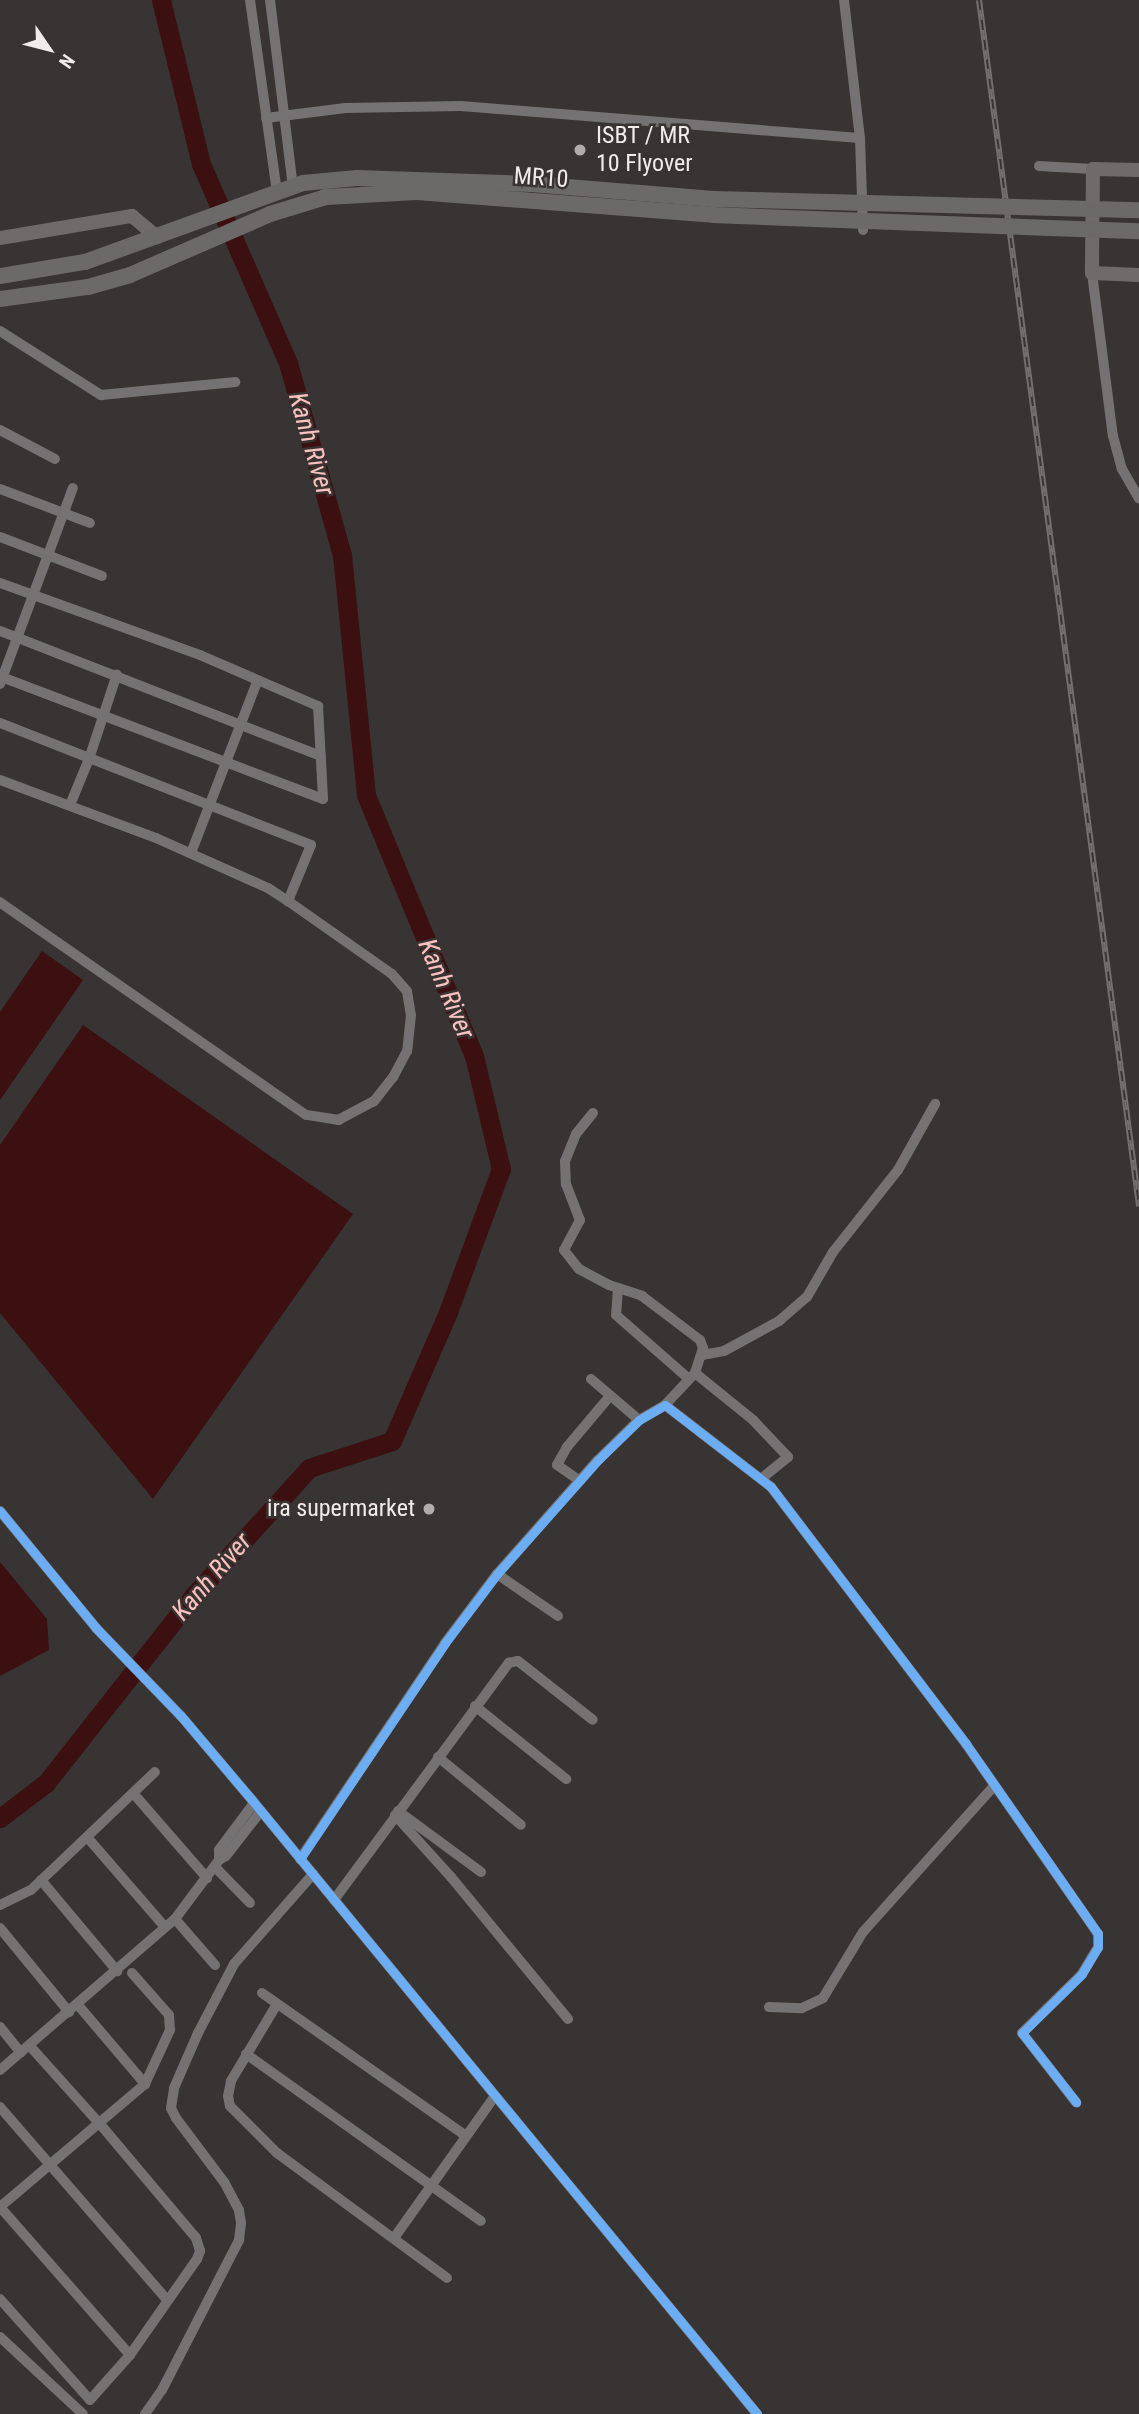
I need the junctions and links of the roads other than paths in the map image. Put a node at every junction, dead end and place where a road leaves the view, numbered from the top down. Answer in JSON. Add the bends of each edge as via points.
{"nodes":[{"id":1,"x":250,"y":0,"type":"edge"},
{"id":2,"x":270,"y":0,"type":"edge"},
{"id":3,"x":844,"y":0,"type":"edge"},
{"id":4,"x":285,"y":115,"type":"junction"},
{"id":5,"x":266,"y":118,"type":"junction"},
{"id":6,"x":860,"y":138,"type":"junction"},
{"id":7,"x":1039,"y":166,"type":"dead end"},
{"id":8,"x":1093,"y":169,"type":"junction"},
{"id":9,"x":1139,"y":170,"type":"edge"},
{"id":10,"x":285,"y":188,"type":"junction"},
{"id":11,"x":713,"y":207,"type":"junction"},
{"id":12,"x":1139,"y":210,"type":"edge"},
{"id":13,"x":863,"y":230,"type":"dead end"},
{"id":14,"x":1139,"y":231,"type":"edge"},
{"id":15,"x":157,"y":237,"type":"junction"},
{"id":16,"x":0,"y":238,"type":"edge"},
{"id":17,"x":1092,"y":273,"type":"junction"},
{"id":18,"x":1139,"y":275,"type":"edge"},
{"id":19,"x":0,"y":276,"type":"edge"},
{"id":20,"x":0,"y":299,"type":"edge"},
{"id":21,"x":0,"y":331,"type":"edge"},
{"id":22,"x":235,"y":382,"type":"dead end"},
{"id":23,"x":0,"y":430,"type":"edge"},
{"id":24,"x":55,"y":459,"type":"dead end"},
{"id":25,"x":74,"y":488,"type":"dead end"},
{"id":26,"x":0,"y":489,"type":"edge"},
{"id":27,"x":1139,"y":499,"type":"edge"},
{"id":28,"x":64,"y":514,"type":"junction"},
{"id":29,"x":90,"y":523,"type":"dead end"},
{"id":30,"x":0,"y":537,"type":"edge"},
{"id":31,"x":50,"y":556,"type":"junction"},
{"id":32,"x":102,"y":576,"type":"dead end"},
{"id":33,"x":0,"y":583,"type":"edge"},
{"id":34,"x":34,"y":596,"type":"junction"},
{"id":35,"x":0,"y":631,"type":"edge"},
{"id":36,"x":17,"y":638,"type":"junction"},
{"id":37,"x":117,"y":674,"type":"junction"},
{"id":38,"x":1,"y":679,"type":"edge"},
{"id":39,"x":257,"y":682,"type":"junction"},
{"id":40,"x":105,"y":715,"type":"junction"},
{"id":41,"x":0,"y":723,"type":"edge"},
{"id":42,"x":241,"y":725,"type":"junction"},
{"id":43,"x":321,"y":755,"type":"junction"},
{"id":44,"x":89,"y":759,"type":"junction"},
{"id":45,"x":225,"y":761,"type":"junction"},
{"id":46,"x":0,"y":780,"type":"edge"},
{"id":47,"x":70,"y":805,"type":"junction"},
{"id":48,"x":209,"y":807,"type":"junction"},
{"id":49,"x":191,"y":853,"type":"junction"},
{"id":50,"x":288,"y":901,"type":"junction"},
{"id":51,"x":0,"y":902,"type":"edge"},
{"id":52,"x":935,"y":1104,"type":"dead end"},
{"id":53,"x":593,"y":1113,"type":"dead end"},
{"id":54,"x":618,"y":1288,"type":"junction"},
{"id":55,"x":702,"y":1355,"type":"junction"},
{"id":56,"x":692,"y":1376,"type":"junction"},
{"id":57,"x":591,"y":1379,"type":"dead end"},
{"id":58,"x":610,"y":1396,"type":"junction"},
{"id":59,"x":665,"y":1405,"type":"junction"},
{"id":60,"x":639,"y":1420,"type":"junction"},
{"id":61,"x":761,"y":1479,"type":"junction"},
{"id":62,"x":580,"y":1481,"type":"junction"},
{"id":63,"x":0,"y":1511,"type":"edge"},
{"id":64,"x":497,"y":1574,"type":"junction"},
{"id":65,"x":558,"y":1616,"type":"dead end"},
{"id":66,"x":475,"y":1706,"type":"junction"},
{"id":67,"x":593,"y":1720,"type":"dead end"},
{"id":68,"x":438,"y":1757,"type":"junction"},
{"id":69,"x":155,"y":1772,"type":"dead end"},
{"id":70,"x":566,"y":1779,"type":"dead end"},
{"id":71,"x":994,"y":1786,"type":"junction"},
{"id":72,"x":132,"y":1793,"type":"junction"},
{"id":73,"x":258,"y":1807,"type":"junction"},
{"id":74,"x":396,"y":1813,"type":"junction"},
{"id":75,"x":521,"y":1825,"type":"dead end"},
{"id":76,"x":87,"y":1837,"type":"junction"},
{"id":77,"x":300,"y":1859,"type":"junction"},
{"id":78,"x":217,"y":1863,"type":"junction"},
{"id":79,"x":481,"y":1872,"type":"dead end"},
{"id":80,"x":313,"y":1874,"type":"junction"},
{"id":81,"x":207,"y":1878,"type":"junction"},
{"id":82,"x":41,"y":1880,"type":"junction"},
{"id":83,"x":334,"y":1900,"type":"junction"},
{"id":84,"x":250,"y":1903,"type":"dead end"},
{"id":85,"x":0,"y":1905,"type":"edge"},
{"id":86,"x":175,"y":1919,"type":"junction"},
{"id":87,"x":165,"y":1927,"type":"junction"},
{"id":88,"x":0,"y":1928,"type":"edge"},
{"id":89,"x":215,"y":1965,"type":"dead end"},
{"id":90,"x":117,"y":1971,"type":"junction"},
{"id":91,"x":132,"y":1973,"type":"dead end"},
{"id":92,"x":262,"y":1993,"type":"dead end"},
{"id":93,"x":78,"y":2004,"type":"junction"},
{"id":94,"x":277,"y":2004,"type":"junction"},
{"id":95,"x":769,"y":2007,"type":"dead end"},
{"id":96,"x":69,"y":2012,"type":"junction"},
{"id":97,"x":568,"y":2019,"type":"dead end"},
{"id":98,"x":0,"y":2027,"type":"edge"},
{"id":99,"x":30,"y":2046,"type":"junction"},
{"id":100,"x":21,"y":2053,"type":"junction"},
{"id":101,"x":246,"y":2054,"type":"junction"},
{"id":102,"x":0,"y":2070,"type":"edge"},
{"id":103,"x":145,"y":2084,"type":"junction"},
{"id":104,"x":495,"y":2096,"type":"junction"},
{"id":105,"x":1076,"y":2102,"type":"dead end"},
{"id":106,"x":0,"y":2107,"type":"edge"},
{"id":107,"x":99,"y":2123,"type":"junction"},
{"id":108,"x":466,"y":2136,"type":"junction"},
{"id":109,"x":49,"y":2164,"type":"junction"},
{"id":110,"x":431,"y":2185,"type":"junction"},
{"id":111,"x":0,"y":2207,"type":"edge"},
{"id":112,"x":481,"y":2221,"type":"dead end"},
{"id":113,"x":394,"y":2238,"type":"junction"},
{"id":114,"x":447,"y":2278,"type":"dead end"},
{"id":115,"x":0,"y":2299,"type":"edge"},
{"id":116,"x":167,"y":2300,"type":"junction"},
{"id":117,"x":0,"y":2337,"type":"edge"},
{"id":118,"x":130,"y":2355,"type":"junction"},
{"id":119,"x":90,"y":2400,"type":"junction"},
{"id":120,"x":81,"y":2413,"type":"edge"},
{"id":121,"x":145,"y":2414,"type":"edge"},
{"id":122,"x":757,"y":2414,"type":"edge"}],
"edges":[{"from":1,"to":5,"type":"street"},
{"from":2,"to":4,"type":"street"},
{"from":3,"to":6,"type":"street"},
{"from":4,"to":5,"type":"street"},
{"from":4,"to":6,"type":"street","via":[[345,108],[461,106]]},
{"from":4,"to":10,"type":"street"},
{"from":5,"to":10,"type":"street"},
{"from":6,"to":13,"type":"street"},
{"from":7,"to":8,"type":"street"},
{"from":8,"to":9,"type":"street"},
{"from":8,"to":17,"type":"street"},
{"from":10,"to":11,"type":"main road","name":"MR10","via":[[358,178],[531,184]]},
{"from":10,"to":15,"type":"main road","name":"MR10"},
{"from":11,"to":12,"type":"main road","name":"MR10","bridge":true},
{"from":11,"to":14,"type":"main road","name":"MR10","bridge":true},
{"from":11,"to":20,"type":"main road","name":"MR10","via":[[417,192],[326,197],[270,214],[130,275],[88,287]]},
{"from":15,"to":16,"type":"street","via":[[132,216]]},
{"from":15,"to":19,"type":"main road","name":"MR10","via":[[85,262]]},
{"from":17,"to":18,"type":"street"},
{"from":17,"to":27,"type":"street","via":[[1113,436],[1122,469]]},
{"from":21,"to":22,"type":"street","via":[[102,395]]},
{"from":23,"to":24,"type":"street"},
{"from":25,"to":28,"type":"street"},
{"from":26,"to":28,"type":"street"},
{"from":28,"to":29,"type":"street"},
{"from":28,"to":31,"type":"street"},
{"from":30,"to":31,"type":"street"},
{"from":31,"to":32,"type":"street"},
{"from":31,"to":34,"type":"street"},
{"from":33,"to":34,"type":"street"},
{"from":34,"to":36,"type":"street"},
{"from":34,"to":39,"type":"street","via":[[200,656]]},
{"from":35,"to":36,"type":"street"},
{"from":36,"to":37,"type":"street"},
{"from":36,"to":38,"type":"street"},
{"from":37,"to":40,"type":"street"},
{"from":37,"to":42,"type":"street"},
{"from":38,"to":40,"type":"street"},
{"from":39,"to":42,"type":"street"},
{"from":39,"to":43,"type":"street","via":[[318,706]]},
{"from":40,"to":44,"type":"street"},
{"from":40,"to":45,"type":"street"},
{"from":41,"to":44,"type":"street"},
{"from":42,"to":43,"type":"street"},
{"from":42,"to":45,"type":"street"},
{"from":43,"to":45,"type":"street","via":[[323,799]]},
{"from":44,"to":47,"type":"street"},
{"from":44,"to":48,"type":"street"},
{"from":45,"to":48,"type":"street"},
{"from":46,"to":47,"type":"street"},
{"from":47,"to":49,"type":"street"},
{"from":48,"to":49,"type":"street"},
{"from":48,"to":50,"type":"street","via":[[311,845]]},
{"from":49,"to":50,"type":"street"},
{"from":50,"to":51,"type":"street","via":[[392,974],[407,991],[411,1015],[407,1051],[374,1101],[339,1120],[306,1115]]},
{"from":52,"to":55,"type":"street","via":[[898,1170],[834,1252],[807,1297],[779,1321],[724,1352]]},
{"from":53,"to":54,"type":"street","via":[[576,1134],[565,1161],[566,1184],[580,1220],[564,1250],[579,1269]]},
{"from":54,"to":55,"type":"street","via":[[656,1305],[700,1340]]},
{"from":54,"to":56,"type":"street","via":[[616,1315]]},
{"from":55,"to":56,"type":"street"},
{"from":56,"to":59,"type":"street"},
{"from":56,"to":61,"type":"street","via":[[753,1420],[788,1457]]},
{"from":57,"to":58,"type":"street"},
{"from":58,"to":60,"type":"street"},
{"from":58,"to":62,"type":"street","via":[[557,1465]]},
{"from":59,"to":60,"type":"street"},
{"from":59,"to":61,"type":"street"},
{"from":60,"to":62,"type":"street"},
{"from":61,"to":71,"type":"street","via":[[875,1620]]},
{"from":62,"to":64,"type":"street"},
{"from":63,"to":73,"type":"street","via":[[96,1628],[181,1716]]},
{"from":64,"to":65,"type":"street"},
{"from":64,"to":77,"type":"street","via":[[445,1643]]},
{"from":66,"to":67,"type":"street","via":[[502,1669],[518,1661]]},
{"from":66,"to":68,"type":"street"},
{"from":66,"to":70,"type":"street"},
{"from":68,"to":74,"type":"street"},
{"from":68,"to":75,"type":"street"},
{"from":69,"to":72,"type":"street"},
{"from":71,"to":95,"type":"street","via":[[863,1932],[823,1998],[802,2008]]},
{"from":71,"to":105,"type":"street","via":[[1097,1934],[1098,1947],[1082,1974],[1022,2033]]},
{"from":72,"to":76,"type":"street"},
{"from":72,"to":81,"type":"street"},
{"from":73,"to":77,"type":"street"},
{"from":73,"to":78,"type":"street"},
{"from":74,"to":79,"type":"street"},
{"from":74,"to":83,"type":"street"},
{"from":74,"to":97,"type":"street"},
{"from":76,"to":82,"type":"street"},
{"from":76,"to":87,"type":"street"},
{"from":77,"to":80,"type":"street"},
{"from":78,"to":81,"type":"street"},
{"from":78,"to":84,"type":"street"},
{"from":80,"to":83,"type":"street"},
{"from":80,"to":121,"type":"street","via":[[234,1964],[174,2088],[176,2118],[224,2182],[239,2210],[240,2232],[162,2390]]},
{"from":81,"to":86,"type":"street"},
{"from":82,"to":85,"type":"street"},
{"from":82,"to":90,"type":"street"},
{"from":83,"to":104,"type":"street"},
{"from":86,"to":87,"type":"street"},
{"from":86,"to":89,"type":"street"},
{"from":87,"to":90,"type":"street"},
{"from":88,"to":96,"type":"street"},
{"from":90,"to":93,"type":"street"},
{"from":91,"to":103,"type":"street","via":[[171,2020]]},
{"from":92,"to":94,"type":"street"},
{"from":93,"to":96,"type":"street"},
{"from":93,"to":103,"type":"street"},
{"from":94,"to":101,"type":"street"},
{"from":94,"to":108,"type":"street"},
{"from":96,"to":99,"type":"street"},
{"from":98,"to":100,"type":"street"},
{"from":99,"to":100,"type":"street"},
{"from":99,"to":107,"type":"street"},
{"from":100,"to":102,"type":"street"},
{"from":101,"to":110,"type":"street"},
{"from":101,"to":113,"type":"street","via":[[228,2096],[237,2116],[277,2153]]},
{"from":103,"to":107,"type":"street"},
{"from":104,"to":108,"type":"street"},
{"from":104,"to":122,"type":"street"},
{"from":106,"to":109,"type":"street"},
{"from":107,"to":109,"type":"street"},
{"from":107,"to":116,"type":"street","via":[[199,2245],[197,2259]]},
{"from":108,"to":110,"type":"street"},
{"from":109,"to":111,"type":"street"},
{"from":109,"to":116,"type":"street"},
{"from":110,"to":112,"type":"street"},
{"from":110,"to":113,"type":"street"},
{"from":111,"to":118,"type":"street"},
{"from":113,"to":114,"type":"street"},
{"from":115,"to":119,"type":"street"},
{"from":116,"to":118,"type":"street"},
{"from":117,"to":120,"type":"street"},
{"from":118,"to":119,"type":"street"},
{"from":119,"to":120,"type":"street"}]}
